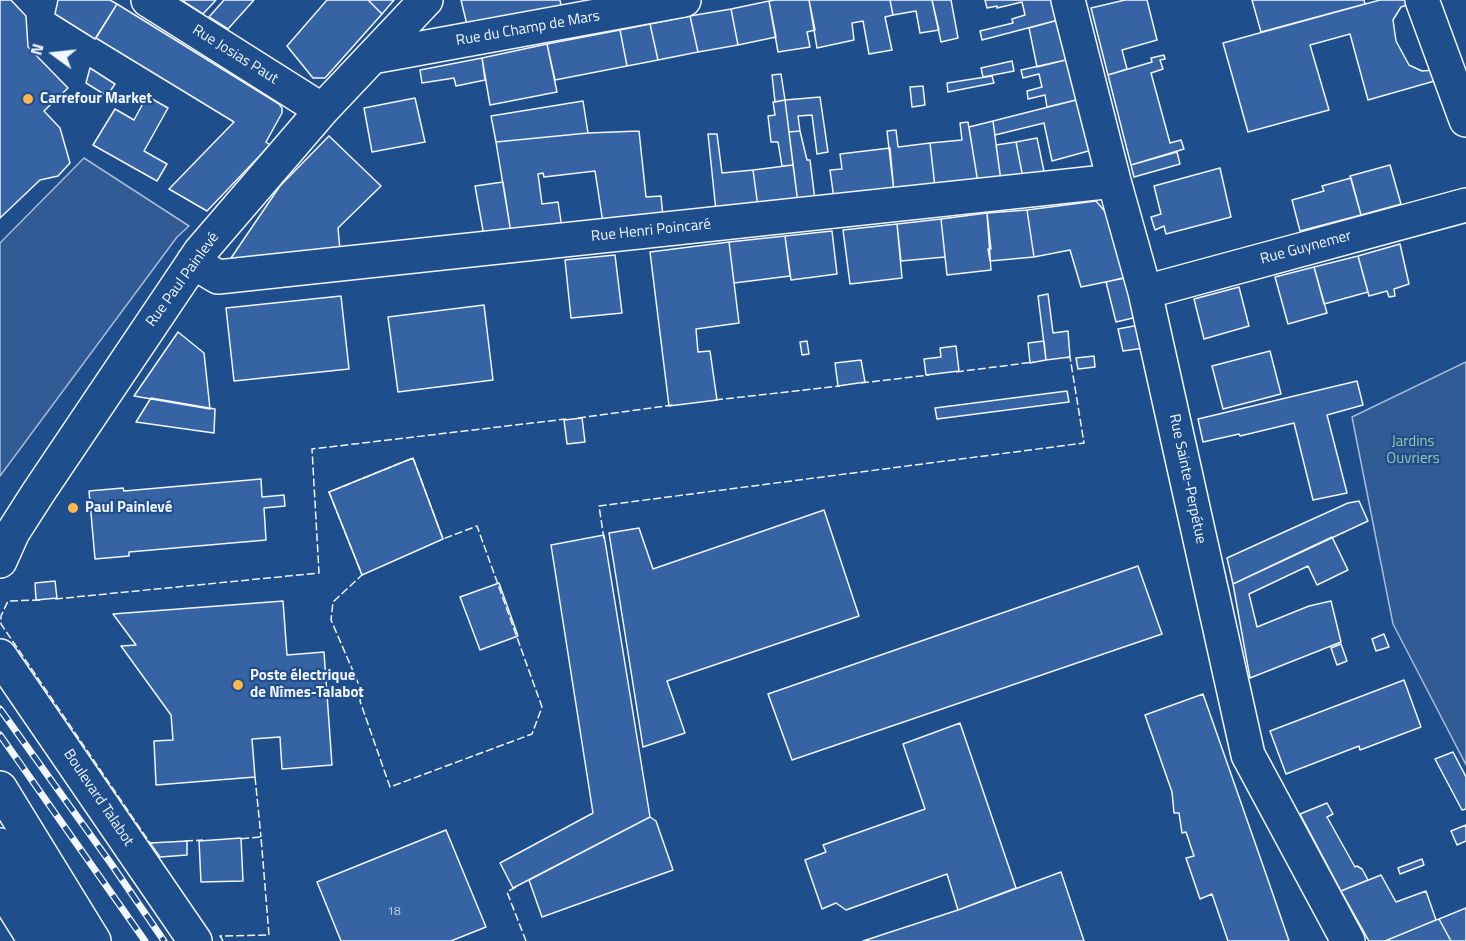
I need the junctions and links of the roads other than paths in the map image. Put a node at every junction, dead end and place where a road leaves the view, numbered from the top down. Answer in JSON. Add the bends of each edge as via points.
{"nodes":[{"id":1,"x":148,"y":0,"type":"edge"},
{"id":2,"x":426,"y":0,"type":"edge"},
{"id":3,"x":684,"y":0,"type":"edge"},
{"id":4,"x":1068,"y":0,"type":"edge"},
{"id":5,"x":1422,"y":0,"type":"edge"},
{"id":6,"x":372,"y":57,"type":"junction"},
{"id":7,"x":322,"y":110,"type":"junction"},
{"id":8,"x":1466,"y":120,"type":"edge"},
{"id":9,"x":1114,"y":181,"type":"junction"},
{"id":10,"x":1466,"y":204,"type":"edge"},
{"id":11,"x":193,"y":262,"type":"junction"},
{"id":12,"x":1145,"y":292,"type":"junction"},
{"id":13,"x":0,"y":561,"type":"edge"},
{"id":14,"x":0,"y":656,"type":"edge"},
{"id":15,"x":0,"y":788,"type":"edge"},
{"id":16,"x":0,"y":845,"type":"edge"},
{"id":17,"x":0,"y":885,"type":"edge"},
{"id":18,"x":35,"y":941,"type":"edge"},
{"id":19,"x":62,"y":941,"type":"edge"},
{"id":20,"x":94,"y":941,"type":"edge"},
{"id":21,"x":195,"y":941,"type":"edge"},
{"id":22,"x":1348,"y":941,"type":"edge"}],
"edges":[{"from":1,"to":7,"type":"street","name":"Rue Josias Paut"},
{"from":2,"to":6,"type":"street","name":"Rue Paul Painlevé"},
{"from":3,"to":6,"type":"street","name":"Rue du Champ de Mars"},
{"from":4,"to":9,"type":"street","name":"Rue Sainte-Perpétue"},
{"from":5,"to":8,"type":"street"},
{"from":6,"to":7,"type":"street","name":"Rue Paul Painlevé"},
{"from":7,"to":11,"type":"street","name":"Rue Paul Painlevé"},
{"from":9,"to":11,"type":"street","name":"Rue Henri Poincaré","via":[[218,277]]},
{"from":9,"to":12,"type":"street","name":"Rue Sainte-Perpétue"},
{"from":10,"to":12,"type":"street","name":"Rue Guynemer"},
{"from":11,"to":13,"type":"street","name":"Rue Paul Painlevé","via":[[38,493]]},
{"from":12,"to":22,"type":"street","name":"Rue Sainte-Perpétue","via":[[1248,754]]},
{"from":14,"to":21,"type":"street","name":"Boulevard Talabot"},
{"from":15,"to":20,"type":"street"},
{"from":16,"to":19,"type":"street"},
{"from":17,"to":18,"type":"street"}]}
